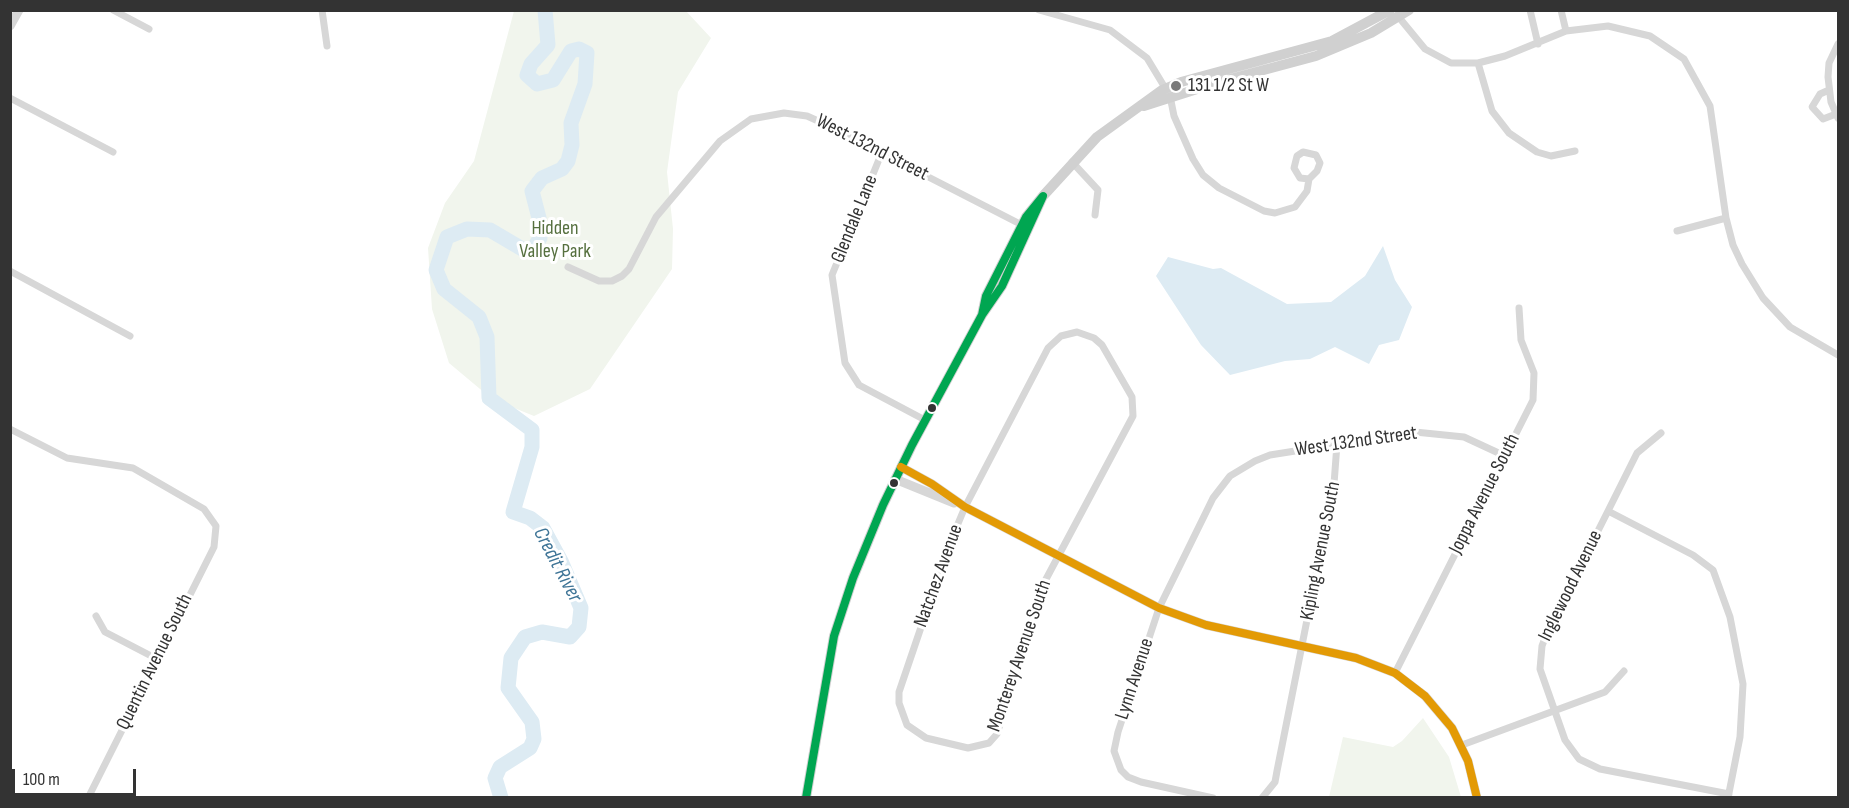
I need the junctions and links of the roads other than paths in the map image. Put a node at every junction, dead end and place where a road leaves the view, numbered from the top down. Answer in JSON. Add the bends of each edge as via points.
{"nodes":[{"id":1,"x":18,"y":10,"type":"edge"},
{"id":2,"x":113,"y":10,"type":"edge"},
{"id":3,"x":322,"y":10,"type":"edge"},
{"id":4,"x":1039,"y":10,"type":"edge"},
{"id":5,"x":1409,"y":10,"type":"edge"},
{"id":6,"x":1530,"y":10,"type":"edge"},
{"id":7,"x":1561,"y":10,"type":"edge"},
{"id":8,"x":1394,"y":13,"type":"edge"},
{"id":9,"x":10,"y":26,"type":"edge"},
{"id":10,"x":149,"y":29,"type":"dead end"},
{"id":11,"x":1566,"y":31,"type":"junction"},
{"id":12,"x":1538,"y":44,"type":"junction"},
{"id":13,"x":1839,"y":44,"type":"edge"},
{"id":14,"x":327,"y":46,"type":"dead end"},
{"id":15,"x":1478,"y":63,"type":"junction"},
{"id":16,"x":1828,"y":90,"type":"junction"},
{"id":17,"x":1168,"y":93,"type":"junction"},
{"id":18,"x":10,"y":98,"type":"edge"},
{"id":19,"x":1837,"y":116,"type":"edge"},
{"id":20,"x":1575,"y":151,"type":"dead end"},
{"id":21,"x":113,"y":152,"type":"dead end"},
{"id":22,"x":882,"y":152,"type":"junction"},
{"id":23,"x":1072,"y":162,"type":"junction"},
{"id":24,"x":1309,"y":179,"type":"dead end"},
{"id":25,"x":1095,"y":215,"type":"dead end"},
{"id":26,"x":1726,"y":218,"type":"junction"},
{"id":27,"x":1025,"y":227,"type":"junction"},
{"id":28,"x":1677,"y":231,"type":"dead end"},
{"id":29,"x":568,"y":267,"type":"dead end"},
{"id":30,"x":10,"y":271,"type":"edge"},
{"id":31,"x":1520,"y":308,"type":"dead end"},
{"id":32,"x":130,"y":336,"type":"dead end"},
{"id":33,"x":1839,"y":355,"type":"edge"},
{"id":34,"x":1116,"y":368,"type":"joint"},
{"id":35,"x":925,"y":420,"type":"junction"},
{"id":36,"x":10,"y":429,"type":"edge"},
{"id":37,"x":1661,"y":434,"type":"dead end"},
{"id":38,"x":1337,"y":444,"type":"junction"},
{"id":39,"x":1505,"y":456,"type":"junction"},
{"id":40,"x":901,"y":467,"type":"junction"},
{"id":41,"x":1242,"y":467,"type":"joint"},
{"id":42,"x":896,"y":479,"type":"junction"},
{"id":43,"x":965,"y":507,"type":"junction"},
{"id":44,"x":1608,"y":511,"type":"junction"},
{"id":45,"x":1058,"y":555,"type":"junction"},
{"id":46,"x":1159,"y":608,"type":"junction"},
{"id":47,"x":96,"y":616,"type":"dead end"},
{"id":48,"x":1303,"y":647,"type":"junction"},
{"id":49,"x":157,"y":659,"type":"junction"},
{"id":50,"x":1624,"y":671,"type":"dead end"},
{"id":51,"x":1395,"y":673,"type":"junction"},
{"id":52,"x":1554,"y":711,"type":"junction"},
{"id":53,"x":945,"y":742,"type":"joint"},
{"id":54,"x":1462,"y":745,"type":"junction"},
{"id":55,"x":1728,"y":796,"type":"edge"},
{"id":56,"x":1263,"y":797,"type":"edge"},
{"id":57,"x":88,"y":798,"type":"edge"},
{"id":58,"x":806,"y":798,"type":"edge"},
{"id":59,"x":1213,"y":798,"type":"edge"},
{"id":60,"x":1477,"y":798,"type":"edge"}],
"edges":[{"from":1,"to":9,"type":"street"},
{"from":2,"to":10,"type":"street"},
{"from":3,"to":14,"type":"street"},
{"from":4,"to":17,"type":"street","via":[[1110,30],[1147,58]]},
{"from":5,"to":8,"type":"main road"},
{"from":6,"to":12,"type":"street"},
{"from":7,"to":11,"type":"street"},
{"from":8,"to":15,"type":"street","via":[[1425,49],[1451,63]]},
{"from":8,"to":17,"type":"main road","via":[[1316,56]]},
{"from":11,"to":12,"type":"street"},
{"from":11,"to":26,"type":"street","via":[[1608,26],[1650,36],[1683,59],[1710,106]]},
{"from":12,"to":15,"type":"street"},
{"from":13,"to":16,"type":"street","via":[[1829,63]]},
{"from":15,"to":20,"type":"street","via":[[1492,111],[1509,133],[1537,152],[1551,156]]},
{"from":16,"to":19,"type":"street"},
{"from":16,"to":19,"type":"street","via":[[1820,94],[1812,107],[1823,119]]},
{"from":17,"to":23,"type":"main road","via":[[1141,106],[1097,137]]},
{"from":17,"to":24,"type":"street","via":[[1193,159],[1203,175],[1219,188],[1275,213],[1296,207],[1307,191]]},
{"from":18,"to":21,"type":"street"},
{"from":22,"to":27,"type":"street","name":"West 132nd Street"},
{"from":22,"to":29,"type":"street","name":"West 132nd Street","via":[[807,116],[784,113],[751,119],[720,141],[677,189],[622,276],[599,281]]},
{"from":22,"to":35,"type":"street","name":"Glendale Lane","via":[[832,275],[844,363],[859,385]]},
{"from":23,"to":25,"type":"street","via":[[1098,190]]},
{"from":23,"to":27,"type":"main road","via":[[1043,196]]},
{"from":26,"to":28,"type":"street"},
{"from":26,"to":33,"type":"street","via":[[1733,245],[1763,298],[1790,327]]},
{"from":27,"to":35,"type":"main road","via":[[1002,286]]},
{"from":30,"to":32,"type":"street"},
{"from":31,"to":39,"type":"street","name":"Joppa Avenue South","via":[[1521,340],[1534,373],[1535,387],[1533,400]]},
{"from":34,"to":43,"type":"street","name":"Natchez Avenue","via":[[1102,345],[1086,334],[1069,334],[1053,342]]},
{"from":34,"to":45,"type":"street","name":"Monterey Avenue South","via":[[1132,397],[1133,416]]},
{"from":35,"to":40,"type":"main road"},
{"from":36,"to":49,"type":"street","name":"Quentin Avenue South","via":[[68,458],[133,468],[204,509],[216,526],[214,547]]},
{"from":37,"to":44,"type":"street","name":"Inglewood Avenue","via":[[1637,453]]},
{"from":38,"to":39,"type":"street","name":"West 132nd Street","via":[[1431,432],[1464,437]]},
{"from":38,"to":41,"type":"street","name":"West 132nd Street","via":[[1270,455]]},
{"from":38,"to":48,"type":"street","name":"Kipling Avenue South","via":[[1335,484]]},
{"from":39,"to":51,"type":"street","name":"Joppa Avenue South"},
{"from":40,"to":42,"type":"main road"},
{"from":40,"to":43,"type":"street"},
{"from":41,"to":46,"type":"street","name":"Lynn Avenue","via":[[1213,498]]},
{"from":42,"to":43,"type":"street"},
{"from":42,"to":58,"type":"main road","via":[[857,567],[834,636]]},
{"from":43,"to":45,"type":"street"},
{"from":43,"to":53,"type":"street","name":"Natchez Avenue","via":[[899,692],[907,725],[926,738]]},
{"from":44,"to":52,"type":"street","name":"Inglewood Avenue","via":[[1542,646],[1540,669]]},
{"from":44,"to":55,"type":"street","via":[[1693,555],[1713,570],[1738,649],[1743,684]]},
{"from":45,"to":46,"type":"street"},
{"from":45,"to":53,"type":"street","name":"Monterey Avenue South","via":[[1045,581],[997,734],[979,747]]},
{"from":46,"to":48,"type":"street","via":[[1206,625]]},
{"from":46,"to":59,"type":"street","name":"Lynn Avenue","via":[[1115,742],[1116,761],[1121,770],[1141,783]]},
{"from":47,"to":49,"type":"street","via":[[105,632]]},
{"from":48,"to":51,"type":"street","via":[[1356,658]]},
{"from":48,"to":56,"type":"street","name":"Kipling Avenue South","via":[[1275,782]]},
{"from":49,"to":57,"type":"street","name":"Quentin Avenue South"},
{"from":50,"to":52,"type":"street","via":[[1605,692]]},
{"from":51,"to":54,"type":"street","via":[[1436,708]]},
{"from":52,"to":54,"type":"street"},
{"from":52,"to":55,"type":"street","name":"Inglewood Avenue","via":[[1565,740],[1587,764]]},
{"from":54,"to":60,"type":"street"}]}
